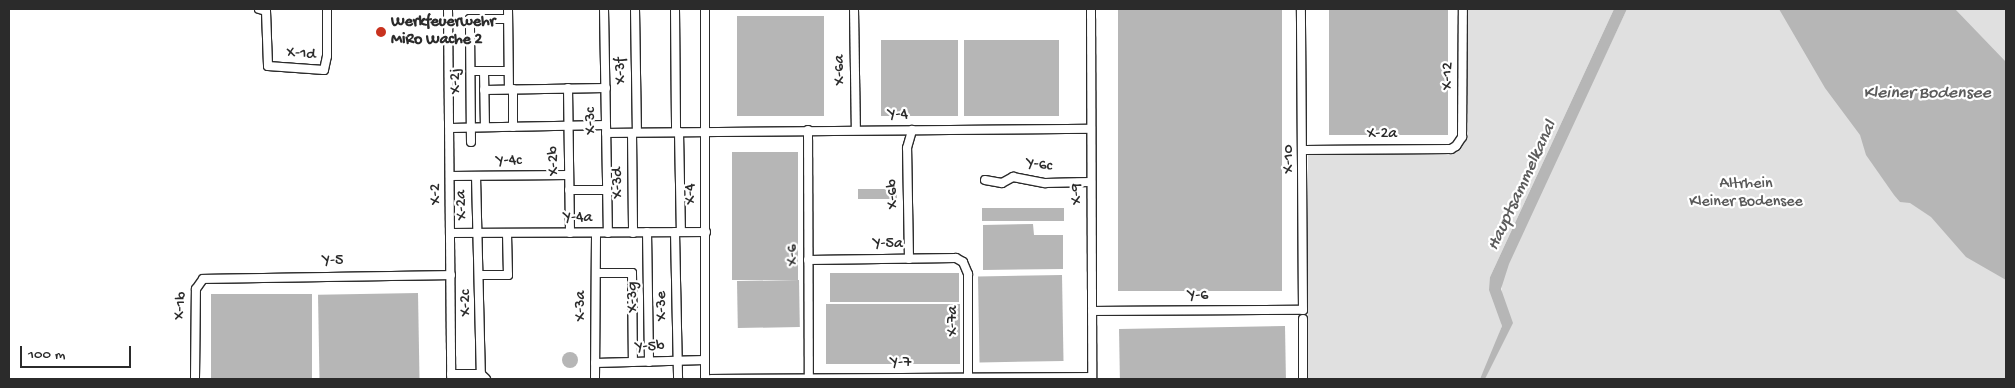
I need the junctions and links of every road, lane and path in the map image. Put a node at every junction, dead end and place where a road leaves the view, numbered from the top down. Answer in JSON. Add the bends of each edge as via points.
{"nodes":[{"id":1,"x":327,"y":9,"type":"edge"},
{"id":2,"x":448,"y":9,"type":"edge"},
{"id":3,"x":508,"y":9,"type":"edge"},
{"id":4,"x":604,"y":9,"type":"edge"},
{"id":5,"x":635,"y":9,"type":"edge"},
{"id":6,"x":675,"y":9,"type":"edge"},
{"id":7,"x":706,"y":9,"type":"edge"},
{"id":8,"x":854,"y":9,"type":"edge"},
{"id":9,"x":1091,"y":9,"type":"edge"},
{"id":10,"x":1301,"y":9,"type":"edge"},
{"id":11,"x":1463,"y":9,"type":"edge"},
{"id":12,"x":262,"y":10,"type":"edge"},
{"id":13,"x":508,"y":19,"type":"junction"},
{"id":14,"x":471,"y":71,"type":"junction"},
{"id":15,"x":484,"y":71,"type":"junction"},
{"id":16,"x":508,"y":71,"type":"junction"},
{"id":17,"x":568,"y":88,"type":"junction"},
{"id":18,"x":606,"y":88,"type":"junction"},
{"id":19,"x":511,"y":89,"type":"junction"},
{"id":20,"x":484,"y":90,"type":"junction"},
{"id":21,"x":568,"y":126,"type":"junction"},
{"id":22,"x":471,"y":127,"type":"junction"},
{"id":23,"x":485,"y":127,"type":"junction"},
{"id":24,"x":513,"y":127,"type":"junction"},
{"id":25,"x":450,"y":128,"type":"junction"},
{"id":26,"x":606,"y":129,"type":"junction"},
{"id":27,"x":1091,"y":129,"type":"junction"},
{"id":28,"x":808,"y":130,"type":"junction"},
{"id":29,"x":856,"y":130,"type":"junction"},
{"id":30,"x":912,"y":130,"type":"junction"},
{"id":31,"x":705,"y":131,"type":"junction"},
{"id":32,"x":635,"y":132,"type":"junction"},
{"id":33,"x":678,"y":132,"type":"junction"},
{"id":34,"x":471,"y":142,"type":"dead end"},
{"id":35,"x":1459,"y":143,"type":"joint"},
{"id":36,"x":1304,"y":150,"type":"junction"},
{"id":37,"x":569,"y":175,"type":"junction"},
{"id":38,"x":450,"y":176,"type":"junction"},
{"id":39,"x":476,"y":176,"type":"junction"},
{"id":40,"x":985,"y":180,"type":"dead end"},
{"id":41,"x":1092,"y":182,"type":"junction"},
{"id":42,"x":569,"y":190,"type":"junction"},
{"id":43,"x":607,"y":190,"type":"junction"},
{"id":44,"x":634,"y":232,"type":"junction"},
{"id":45,"x":647,"y":232,"type":"junction"},
{"id":46,"x":678,"y":232,"type":"junction"},
{"id":47,"x":706,"y":232,"type":"junction"},
{"id":48,"x":451,"y":233,"type":"junction"},
{"id":49,"x":478,"y":233,"type":"junction"},
{"id":50,"x":507,"y":233,"type":"junction"},
{"id":51,"x":570,"y":233,"type":"junction"},
{"id":52,"x":596,"y":233,"type":"junction"},
{"id":53,"x":608,"y":233,"type":"junction"},
{"id":54,"x":909,"y":259,"type":"junction"},
{"id":55,"x":808,"y":260,"type":"junction"},
{"id":56,"x":966,"y":265,"type":"joint"},
{"id":57,"x":596,"y":273,"type":"junction"},
{"id":58,"x":451,"y":275,"type":"junction"},
{"id":59,"x":481,"y":275,"type":"junction"},
{"id":60,"x":214,"y":277,"type":"joint"},
{"id":61,"x":1303,"y":310,"type":"joint"},
{"id":62,"x":1092,"y":311,"type":"junction"},
{"id":63,"x":1303,"y":319,"type":"dead end"},
{"id":64,"x":705,"y":360,"type":"junction"},
{"id":65,"x":678,"y":361,"type":"junction"},
{"id":66,"x":633,"y":362,"type":"junction"},
{"id":67,"x":650,"y":362,"type":"junction"},
{"id":68,"x":595,"y":363,"type":"junction"},
{"id":69,"x":451,"y":377,"type":"edge"},
{"id":70,"x":483,"y":377,"type":"edge"},
{"id":71,"x":968,"y":378,"type":"junction"},
{"id":72,"x":1092,"y":378,"type":"edge"},
{"id":73,"x":194,"y":379,"type":"edge"},
{"id":74,"x":595,"y":379,"type":"edge"},
{"id":75,"x":678,"y":379,"type":"edge"},
{"id":76,"x":705,"y":379,"type":"edge"},
{"id":77,"x":711,"y":379,"type":"edge"},
{"id":78,"x":809,"y":379,"type":"edge"},
{"id":79,"x":1303,"y":379,"type":"edge"}],
"edges":[{"from":1,"to":12,"type":"street","name":"X-1d","via":[[328,56],[324,70],[268,66]]},
{"from":2,"to":25,"type":"street","name":"X-2"},
{"from":3,"to":13,"type":"street"},
{"from":4,"to":18,"type":"street","name":"X-3c"},
{"from":5,"to":32,"type":"street","name":"X-3f"},
{"from":6,"to":33,"type":"street","name":"X-3e"},
{"from":7,"to":31,"type":"street","name":"X-4"},
{"from":8,"to":29,"type":"street","name":"X-6a"},
{"from":9,"to":27,"type":"street","name":"X-9"},
{"from":10,"to":36,"type":"street","name":"X-10"},
{"from":11,"to":35,"type":"street","name":"X-12"},
{"from":13,"to":14,"type":"street","name":"X-2j","via":[[470,19]]},
{"from":13,"to":16,"type":"street"},
{"from":14,"to":15,"type":"street"},
{"from":14,"to":22,"type":"street","name":"X-2j"},
{"from":15,"to":16,"type":"street"},
{"from":15,"to":20,"type":"street"},
{"from":16,"to":19,"type":"street"},
{"from":17,"to":18,"type":"street"},
{"from":17,"to":19,"type":"street"},
{"from":17,"to":21,"type":"street","name":"X-2b"},
{"from":18,"to":26,"type":"street","name":"X-3c"},
{"from":19,"to":20,"type":"street"},
{"from":19,"to":24,"type":"street"},
{"from":20,"to":23,"type":"street"},
{"from":21,"to":24,"type":"street"},
{"from":21,"to":26,"type":"street"},
{"from":21,"to":37,"type":"street","name":"X-2b"},
{"from":22,"to":23,"type":"street"},
{"from":22,"to":25,"type":"street"},
{"from":22,"to":34,"type":"street","name":"X-2j"},
{"from":23,"to":24,"type":"street"},
{"from":25,"to":38,"type":"street","name":"X-2"},
{"from":26,"to":32,"type":"street"},
{"from":26,"to":43,"type":"street","name":"X-3c"},
{"from":27,"to":30,"type":"street","name":"Y-4"},
{"from":27,"to":41,"type":"street","name":"X-9"},
{"from":28,"to":29,"type":"street","name":"Y-4"},
{"from":28,"to":31,"type":"street","name":"Y-4"},
{"from":28,"to":55,"type":"street","name":"X-6"},
{"from":29,"to":30,"type":"street","name":"Y-4"},
{"from":30,"to":54,"type":"street","name":"X-6b","via":[[907,148]]},
{"from":31,"to":33,"type":"street"},
{"from":31,"to":47,"type":"street","name":"X-4"},
{"from":32,"to":33,"type":"street"},
{"from":32,"to":44,"type":"street","name":"X-3d"},
{"from":33,"to":46,"type":"street","name":"X-3e"},
{"from":35,"to":36,"type":"street","name":"X-2a","via":[[1451,149]]},
{"from":36,"to":61,"type":"street","name":"X-10"},
{"from":37,"to":39,"type":"street","name":"Y-4c"},
{"from":37,"to":42,"type":"street","name":"X-2b"},
{"from":38,"to":39,"type":"street","name":"Y-4c"},
{"from":38,"to":48,"type":"street","name":"X-2"},
{"from":39,"to":49,"type":"street","name":"X-2a"},
{"from":40,"to":41,"type":"street","name":"Y-6c","via":[[1002,183],[1013,177],[1045,183]]},
{"from":41,"to":62,"type":"street","name":"X-9"},
{"from":42,"to":43,"type":"street"},
{"from":42,"to":51,"type":"street","name":"X-2b"},
{"from":43,"to":53,"type":"street","name":"X-3c"},
{"from":44,"to":45,"type":"street","name":"Y-4a"},
{"from":44,"to":53,"type":"street","name":"Y-4a"},
{"from":45,"to":46,"type":"street","name":"Y-4a"},
{"from":45,"to":67,"type":"street","name":"X-3g"},
{"from":46,"to":47,"type":"street","name":"Y-4a"},
{"from":46,"to":65,"type":"street","name":"X-3e"},
{"from":47,"to":64,"type":"street","name":"X-4"},
{"from":48,"to":49,"type":"street","name":"Y-4a"},
{"from":48,"to":58,"type":"street","name":"X-2"},
{"from":49,"to":50,"type":"street","name":"Y-4a"},
{"from":49,"to":59,"type":"street","name":"X-2c"},
{"from":50,"to":51,"type":"street","name":"Y-4a"},
{"from":50,"to":59,"type":"street","via":[[508,275]]},
{"from":51,"to":52,"type":"street","name":"Y-4a"},
{"from":52,"to":53,"type":"street","name":"Y-4a"},
{"from":52,"to":57,"type":"street","name":"X-3a"},
{"from":54,"to":55,"type":"street","name":"Y-5a"},
{"from":54,"to":56,"type":"street","name":"Y-5a","via":[[956,258]]},
{"from":55,"to":78,"type":"street","name":"X-6"},
{"from":56,"to":71,"type":"street","name":"X-7a"},
{"from":57,"to":66,"type":"street","via":[[632,273]]},
{"from":57,"to":68,"type":"street","name":"X-3a"},
{"from":58,"to":60,"type":"street","name":"Y-5"},
{"from":58,"to":69,"type":"street","name":"X-2"},
{"from":59,"to":70,"type":"street","name":"X-2c"},
{"from":60,"to":73,"type":"street","name":"X-1b","via":[[203,279],[196,289]]},
{"from":61,"to":62,"type":"street","name":"Y-6"},
{"from":62,"to":72,"type":"street","name":"X-9"},
{"from":63,"to":79,"type":"street"},
{"from":64,"to":65,"type":"street","name":"Y-5b"},
{"from":64,"to":76,"type":"street","name":"X-4"},
{"from":65,"to":67,"type":"street","name":"Y-5b"},
{"from":65,"to":75,"type":"street","name":"X-3e"},
{"from":66,"to":67,"type":"street","name":"Y-5b"},
{"from":66,"to":68,"type":"street","name":"Y-5b"},
{"from":68,"to":74,"type":"street","name":"X-3a"},
{"from":69,"to":70,"type":"street"},
{"from":71,"to":72,"type":"street","name":"Y-7"},
{"from":71,"to":78,"type":"street","name":"Y-7"},
{"from":77,"to":78,"type":"street","name":"Y-7"}]}
